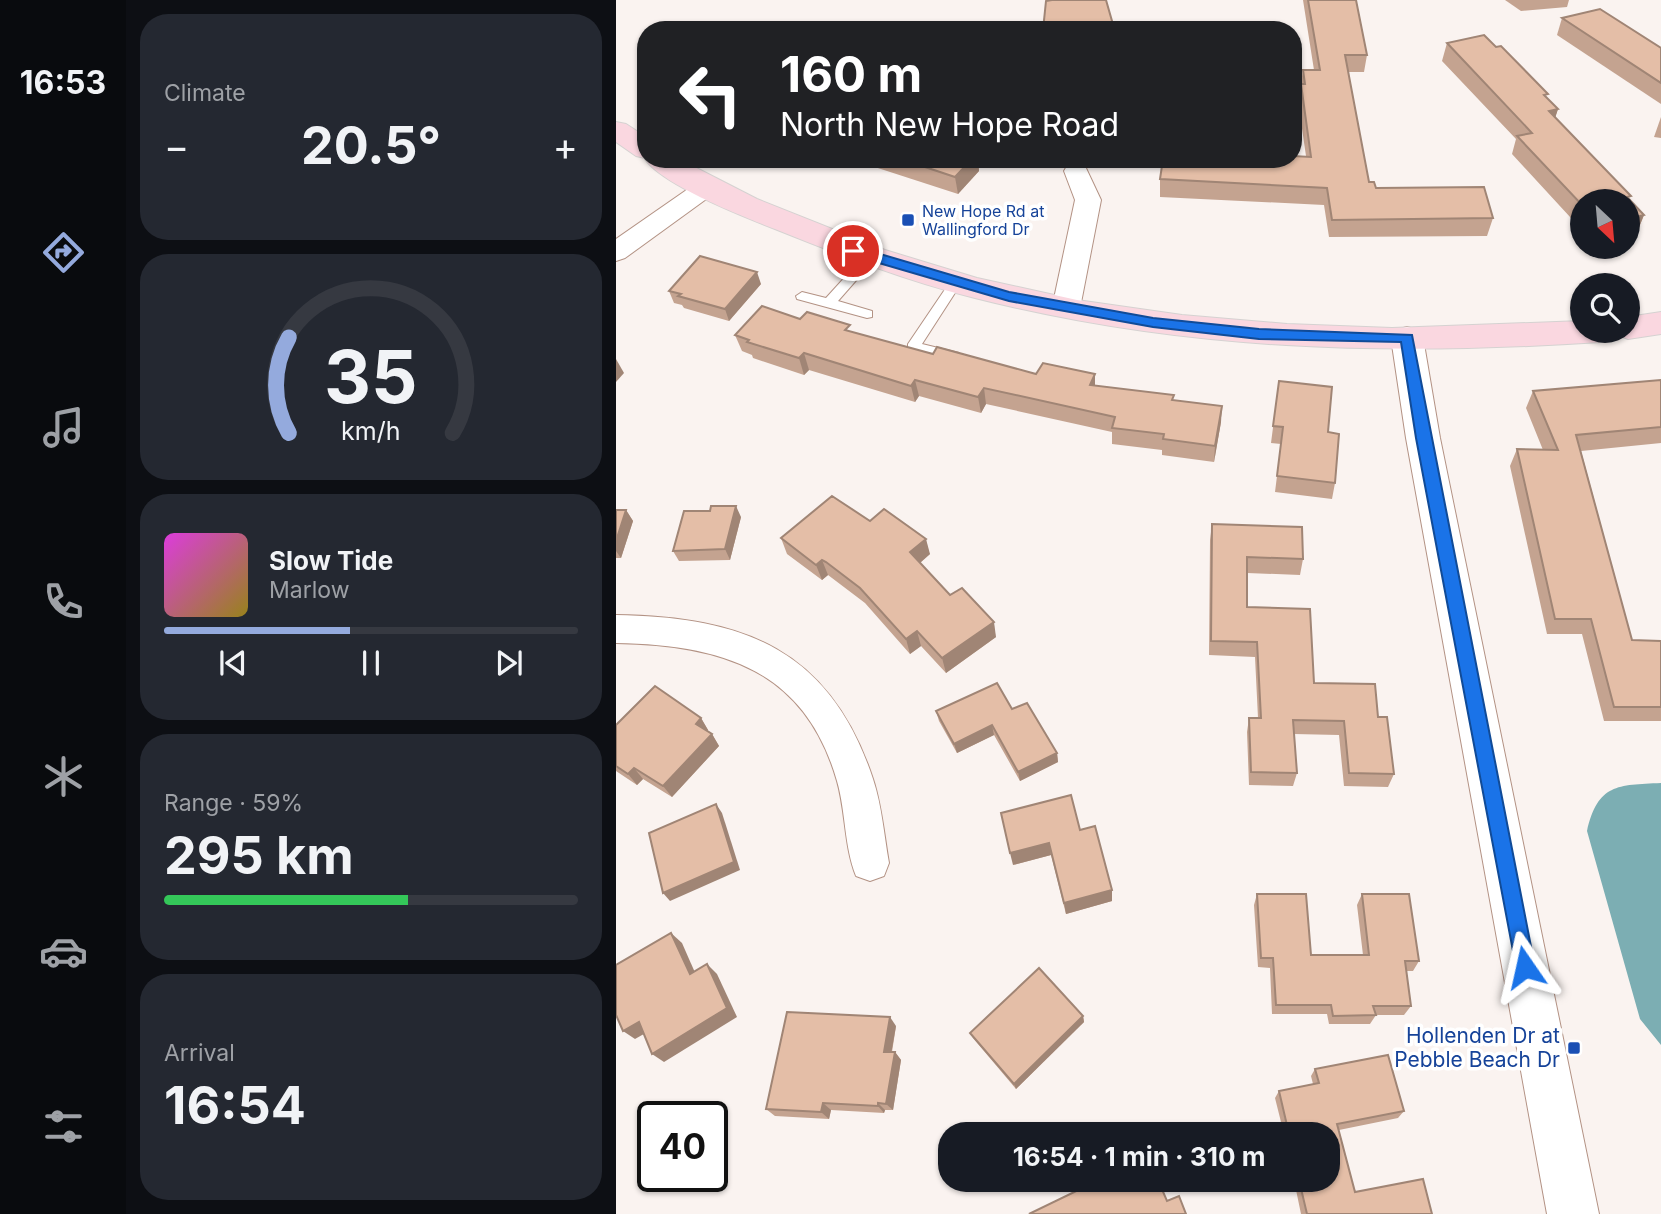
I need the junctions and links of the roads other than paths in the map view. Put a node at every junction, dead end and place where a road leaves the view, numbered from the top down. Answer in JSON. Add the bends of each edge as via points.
{"nodes":[{"id":1,"x":616,"y":130,"type":"edge"},
{"id":2,"x":637,"y":144,"type":"edge"},
{"id":3,"x":674,"y":168,"type":"edge"},
{"id":4,"x":1076,"y":171,"type":"dead end"},
{"id":5,"x":707,"y":187,"type":"junction"},
{"id":6,"x":616,"y":252,"type":"edge"},
{"id":7,"x":870,"y":257,"type":"junction"},
{"id":8,"x":956,"y":282,"type":"junction"},
{"id":9,"x":802,"y":296,"type":"dead end"},
{"id":10,"x":829,"y":303,"type":"junction"},
{"id":11,"x":1066,"y":308,"type":"junction"},
{"id":12,"x":867,"y":314,"type":"dead end"},
{"id":13,"x":1661,"y":323,"type":"edge"},
{"id":14,"x":1640,"y":326,"type":"edge"},
{"id":15,"x":1570,"y":333,"type":"edge"},
{"id":16,"x":1407,"y":338,"type":"junction"},
{"id":17,"x":973,"y":360,"type":"edge"},
{"id":18,"x":616,"y":629,"type":"edge"},
{"id":19,"x":870,"y":863,"type":"dead end"},
{"id":20,"x":1573,"y":1214,"type":"edge"}],
"edges":[{"from":1,"to":2,"type":"main road"},
{"from":3,"to":5,"type":"main road"},
{"from":4,"to":11,"type":"street","via":[[1088,200]]},
{"from":5,"to":6,"type":"street"},
{"from":5,"to":7,"type":"main road"},
{"from":7,"to":8,"type":"main road"},
{"from":7,"to":10,"type":"lane"},
{"from":8,"to":11,"type":"main road"},
{"from":8,"to":17,"type":"lane","via":[[913,347]]},
{"from":9,"to":10,"type":"lane"},
{"from":10,"to":12,"type":"lane"},
{"from":11,"to":16,"type":"main road","via":[[1259,334]]},
{"from":13,"to":14,"type":"main road"},
{"from":15,"to":16,"type":"main road"},
{"from":16,"to":20,"type":"street"},
{"from":18,"to":19,"type":"street","via":[[687,631],[741,646],[800,683],[822,705],[855,779]]}]}
